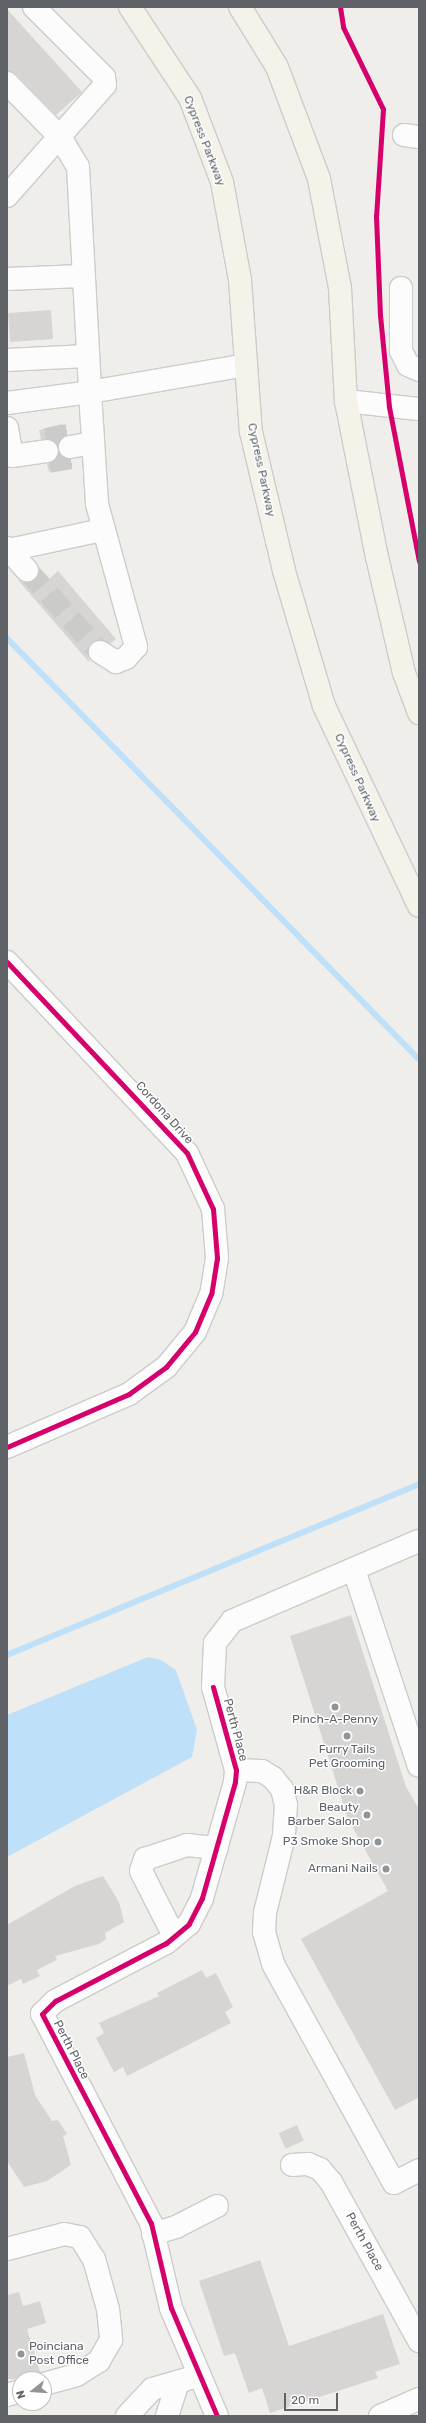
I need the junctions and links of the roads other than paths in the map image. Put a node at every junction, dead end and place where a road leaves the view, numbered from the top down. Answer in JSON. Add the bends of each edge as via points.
{"nodes":[{"id":1,"x":34,"y":7,"type":"edge"},
{"id":2,"x":130,"y":7,"type":"edge"},
{"id":3,"x":240,"y":7,"type":"edge"},
{"id":4,"x":7,"y":83,"type":"edge"},
{"id":5,"x":60,"y":137,"type":"junction"},
{"id":6,"x":7,"y":196,"type":"edge"},
{"id":7,"x":82,"y":276,"type":"junction"},
{"id":8,"x":7,"y":279,"type":"edge"},
{"id":9,"x":401,"y":288,"type":"dead end"},
{"id":10,"x":7,"y":348,"type":"edge"},
{"id":11,"x":86,"y":356,"type":"junction"},
{"id":12,"x":56,"y":358,"type":"junction"},
{"id":13,"x":7,"y":360,"type":"edge"},
{"id":14,"x":246,"y":365,"type":"junction"},
{"id":15,"x":419,"y":370,"type":"edge"},
{"id":16,"x":90,"y":392,"type":"junction"},
{"id":17,"x":346,"y":401,"type":"junction"},
{"id":18,"x":7,"y":403,"type":"edge"},
{"id":19,"x":419,"y":409,"type":"edge"},
{"id":20,"x":7,"y":428,"type":"edge"},
{"id":21,"x":48,"y":451,"type":"tunnel mouth"},
{"id":22,"x":102,"y":530,"type":"junction"},
{"id":23,"x":8,"y":549,"type":"edge"},
{"id":24,"x":27,"y":570,"type":"tunnel mouth"},
{"id":25,"x":100,"y":652,"type":"tunnel mouth"},
{"id":26,"x":419,"y":713,"type":"edge"},
{"id":27,"x":419,"y":906,"type":"edge"},
{"id":28,"x":7,"y":962,"type":"edge"},
{"id":29,"x":7,"y":1447,"type":"edge"},
{"id":30,"x":419,"y":1541,"type":"edge"},
{"id":31,"x":354,"y":1570,"type":"junction"},
{"id":32,"x":419,"y":1766,"type":"edge"},
{"id":33,"x":236,"y":1770,"type":"junction"},
{"id":34,"x":216,"y":1848,"type":"junction"},
{"id":35,"x":174,"y":1936,"type":"junction"},
{"id":36,"x":292,"y":2165,"type":"dead end"},
{"id":37,"x":419,"y":2170,"type":"edge"},
{"id":38,"x":217,"y":2206,"type":"dead end"},
{"id":39,"x":153,"y":2234,"type":"junction"},
{"id":40,"x":7,"y":2249,"type":"edge"},
{"id":41,"x":419,"y":2341,"type":"edge"},
{"id":42,"x":188,"y":2379,"type":"junction"},
{"id":43,"x":52,"y":2381,"type":"edge"},
{"id":44,"x":419,"y":2399,"type":"edge"},
{"id":45,"x":127,"y":2416,"type":"edge"},
{"id":46,"x":167,"y":2416,"type":"edge"},
{"id":47,"x":217,"y":2416,"type":"edge"},
{"id":48,"x":380,"y":2416,"type":"edge"}],
"edges":[{"from":1,"to":5,"type":"street","via":[[104,77],[105,85]]},
{"from":2,"to":14,"type":"main road","name":"Cypress Parkway","via":[[190,98],[222,182],[240,280]]},
{"from":3,"to":17,"type":"main road","via":[[277,67],[319,179],[340,288]]},
{"from":4,"to":5,"type":"street"},
{"from":5,"to":6,"type":"street"},
{"from":5,"to":7,"type":"street","via":[[78,167]]},
{"from":7,"to":8,"type":"street"},
{"from":7,"to":11,"type":"street"},
{"from":9,"to":15,"type":"street","via":[[401,351],[408,365]]},
{"from":10,"to":12,"type":"street","via":[[38,346]]},
{"from":11,"to":12,"type":"street"},
{"from":11,"to":16,"type":"street"},
{"from":12,"to":13,"type":"street"},
{"from":14,"to":16,"type":"street"},
{"from":14,"to":27,"type":"main road","name":"Cypress Parkway","via":[[251,432],[284,571],[324,706]]},
{"from":16,"to":18,"type":"street"},
{"from":16,"to":22,"type":"street","via":[[77,446],[97,504]]},
{"from":17,"to":19,"type":"street"},
{"from":17,"to":26,"type":"main road","via":[[377,557],[404,673]]},
{"from":20,"to":21,"type":"street","via":[[12,456]]},
{"from":22,"to":23,"type":"street"},
{"from":22,"to":25,"type":"street","via":[[136,647],[126,658],[116,662]]},
{"from":23,"to":24,"type":"street"},
{"from":28,"to":29,"type":"street","name":"Cordona Drive","via":[[187,1153],[213,1209],[217,1258],[210,1294],[195,1332],[166,1367],[107,1405]]},
{"from":30,"to":31,"type":"street","name":"Perth Place"},
{"from":31,"to":32,"type":"street"},
{"from":31,"to":33,"type":"street","name":"Perth Place","via":[[232,1621],[216,1643],[214,1687]]},
{"from":33,"to":34,"type":"street","name":"Perth Place"},
{"from":33,"to":37,"type":"street","via":[[262,1771],[273,1778],[282,1789],[286,1806],[284,1836],[265,1913],[264,1932],[273,1964],[394,2183]]},
{"from":34,"to":35,"type":"street","name":"Perth Place","via":[[202,1898],[190,1924]]},
{"from":34,"to":35,"type":"street","via":[[187,1845],[145,1859],[141,1871]]},
{"from":35,"to":39,"type":"street","name":"Perth Place","via":[[54,2001],[42,2014],[151,2223]]},
{"from":36,"to":41,"type":"street","name":"Perth Place","via":[[308,2164],[320,2169],[331,2182]]},
{"from":38,"to":39,"type":"street","via":[[176,2227]]},
{"from":39,"to":42,"type":"street","name":"Perth Place"},
{"from":40,"to":43,"type":"street","via":[[64,2234],[80,2237],[91,2251],[112,2327],[106,2351],[89,2369]]},
{"from":42,"to":45,"type":"street","via":[[143,2394]]},
{"from":42,"to":46,"type":"street"},
{"from":42,"to":47,"type":"street","name":"Perth Place"},
{"from":44,"to":48,"type":"street"}]}
